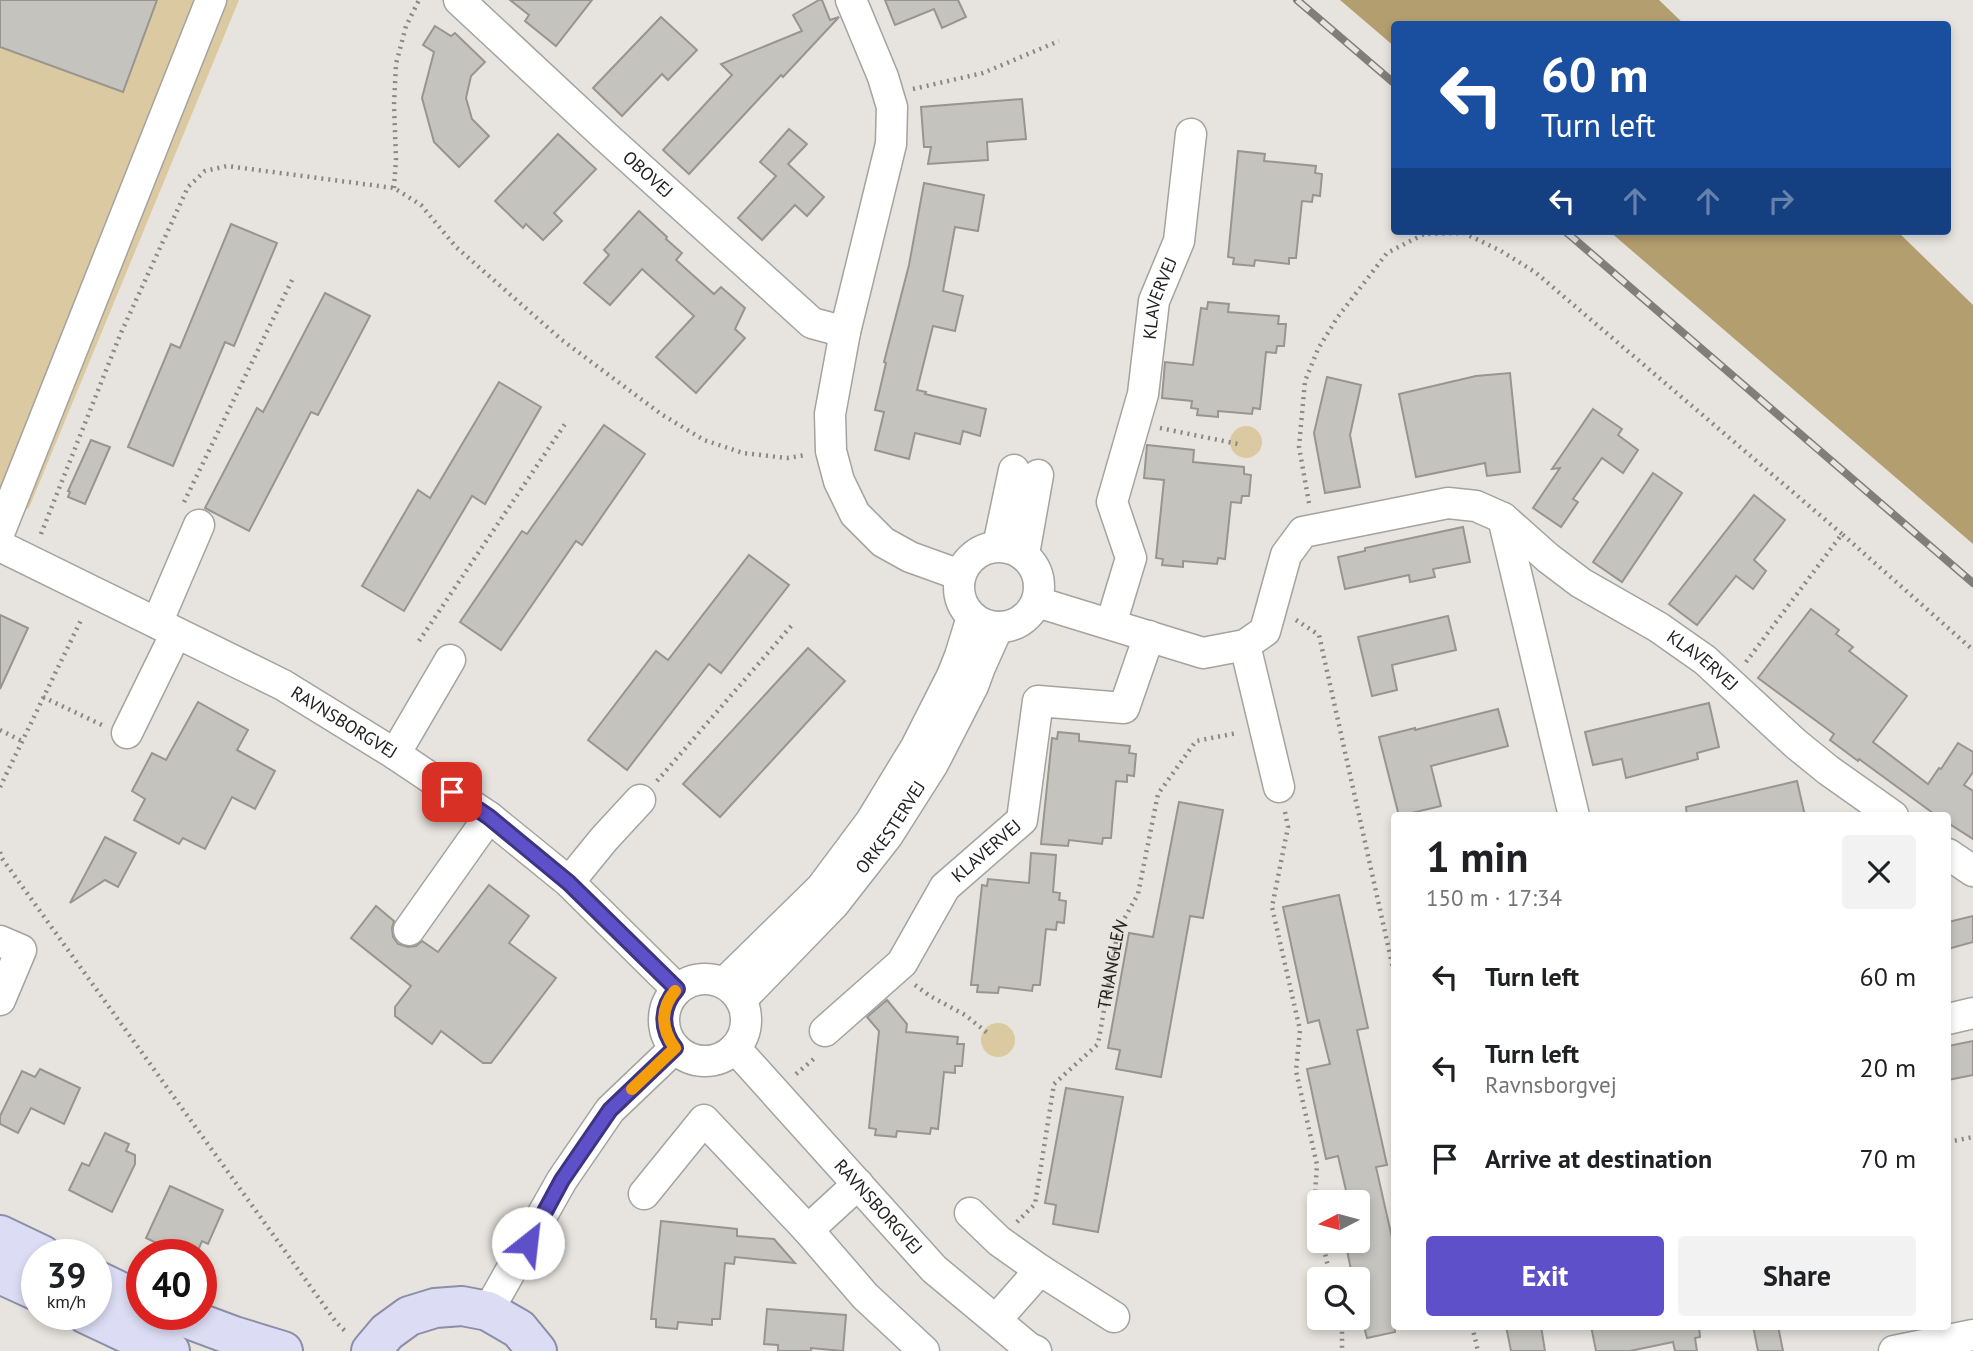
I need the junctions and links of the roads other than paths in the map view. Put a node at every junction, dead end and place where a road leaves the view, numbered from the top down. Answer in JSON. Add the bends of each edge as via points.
{"nodes":[{"id":1,"x":211,"y":0,"type":"edge"},
{"id":2,"x":459,"y":0,"type":"edge"},
{"id":3,"x":851,"y":0,"type":"edge"},
{"id":4,"x":1191,"y":134,"type":"dead end"},
{"id":5,"x":845,"y":332,"type":"junction"},
{"id":6,"x":1026,"y":472,"type":"dead end"},
{"id":7,"x":191,"y":514,"type":"road end"},
{"id":8,"x":1503,"y":518,"type":"junction"},
{"id":9,"x":0,"y":531,"type":"edge"},
{"id":10,"x":0,"y":546,"type":"edge"},
{"id":11,"x":1011,"y":550,"type":"junction"},
{"id":12,"x":960,"y":575,"type":"junction"},
{"id":13,"x":1037,"y":602,"type":"junction"},
{"id":14,"x":985,"y":622,"type":"junction"},
{"id":15,"x":1111,"y":625,"type":"junction"},
{"id":16,"x":167,"y":628,"type":"junction"},
{"id":17,"x":1149,"y":636,"type":"junction"},
{"id":18,"x":1245,"y":645,"type":"junction"},
{"id":19,"x":450,"y":660,"type":"dead end"},
{"id":20,"x":127,"y":733,"type":"road end"},
{"id":21,"x":395,"y":754,"type":"junction"},
{"id":22,"x":1279,"y":787,"type":"road end"},
{"id":23,"x":640,"y":800,"type":"road end"},
{"id":24,"x":1573,"y":812,"type":"edge"},
{"id":25,"x":1887,"y":812,"type":"edge"},
{"id":26,"x":489,"y":817,"type":"junction"},
{"id":27,"x":1951,"y":856,"type":"edge"},
{"id":28,"x":1973,"y":871,"type":"edge"},
{"id":29,"x":569,"y":883,"type":"junction"},
{"id":30,"x":409,"y":930,"type":"dead end"},
{"id":31,"x":0,"y":941,"type":"edge"},
{"id":32,"x":677,"y":989,"type":"junction"},
{"id":33,"x":733,"y":991,"type":"junction"},
{"id":34,"x":0,"y":1000,"type":"edge"},
{"id":35,"x":1973,"y":1013,"type":"edge"},
{"id":36,"x":1951,"y":1018,"type":"edge"},
{"id":37,"x":825,"y":1031,"type":"road end"},
{"id":38,"x":675,"y":1048,"type":"junction"},
{"id":39,"x":735,"y":1048,"type":"junction"},
{"id":40,"x":858,"y":1184,"type":"junction"},
{"id":41,"x":644,"y":1194,"type":"dead end"},
{"id":42,"x":970,"y":1213,"type":"dead end"},
{"id":43,"x":808,"y":1230,"type":"junction"},
{"id":44,"x":0,"y":1235,"type":"edge"},
{"id":45,"x":21,"y":1245,"type":"edge"},
{"id":46,"x":1040,"y":1270,"type":"junction"},
{"id":47,"x":0,"y":1274,"type":"edge"},
{"id":48,"x":21,"y":1284,"type":"edge"},
{"id":49,"x":488,"y":1311,"type":"junction"},
{"id":50,"x":1114,"y":1317,"type":"dead end"},
{"id":51,"x":996,"y":1320,"type":"junction"},
{"id":52,"x":112,"y":1326,"type":"edge"},
{"id":53,"x":217,"y":1330,"type":"edge"},
{"id":54,"x":1973,"y":1335,"type":"edge"},
{"id":55,"x":361,"y":1344,"type":"edge"},
{"id":56,"x":170,"y":1351,"type":"edge"},
{"id":57,"x":283,"y":1351,"type":"edge"},
{"id":58,"x":537,"y":1351,"type":"edge"},
{"id":59,"x":924,"y":1351,"type":"edge"},
{"id":60,"x":1036,"y":1351,"type":"edge"},
{"id":61,"x":1894,"y":1351,"type":"edge"}],
"edges":[{"from":1,"to":9,"type":"street"},
{"from":2,"to":5,"type":"street","name":"OBOVEJ","via":[[812,323]]},
{"from":3,"to":5,"type":"street","via":[[892,107],[891,144]]},
{"from":4,"to":15,"type":"street","name":"KLAVERVEJ","via":[[1179,241],[1154,301],[1143,394],[1112,502],[1131,558]]},
{"from":5,"to":12,"type":"street","via":[[830,415],[831,451],[839,481],[855,514],[883,542]]},
{"from":6,"to":11,"type":"street"},
{"from":7,"to":16,"type":"street"},
{"from":8,"to":18,"type":"street","name":"KLAVERVEJ","via":[[1476,506],[1448,503],[1303,532],[1286,555],[1265,631]]},
{"from":8,"to":24,"type":"street"},
{"from":8,"to":25,"type":"street","name":"KLAVERVEJ","via":[[1581,583],[1658,627],[1704,660],[1796,744]]},
{"from":10,"to":16,"type":"street","name":"RAVNSBORGVEJ"},
{"from":11,"to":12,"type":"street","via":[[987,548],[976,553]]},
{"from":11,"to":13,"type":"street","via":[[1036,569]]},
{"from":12,"to":14,"type":"street","via":[[961,599]]},
{"from":13,"to":14,"type":"street","via":[[1024,619],[1011,626]]},
{"from":13,"to":15,"type":"street"},
{"from":14,"to":33,"type":"street","name":"ORKESTERVEJ","via":[[973,686],[933,764],[888,835],[834,904]]},
{"from":15,"to":17,"type":"street"},
{"from":16,"to":20,"type":"street"},
{"from":16,"to":21,"type":"street","name":"RAVNSBORGVEJ","via":[[283,685]]},
{"from":17,"to":18,"type":"street","via":[[1203,653]]},
{"from":17,"to":37,"type":"street","name":"KLAVERVEJ","via":[[1124,708],[1038,701],[1022,820],[945,887],[902,963]]},
{"from":18,"to":22,"type":"street"},
{"from":19,"to":21,"type":"street"},
{"from":21,"to":26,"type":"street","name":"RAVNSBORGVEJ"},
{"from":23,"to":29,"type":"street"},
{"from":26,"to":29,"type":"street","name":"RAVNSBORGVEJ"},
{"from":26,"to":30,"type":"street"},
{"from":27,"to":28,"type":"street"},
{"from":29,"to":32,"type":"street","name":"RAVNSBORGVEJ"},
{"from":31,"to":34,"type":"street","via":[[21,950]]},
{"from":32,"to":33,"type":"street","via":[[701,978],[716,980]]},
{"from":32,"to":38,"type":"street","via":[[664,1016],[665,1032]]},
{"from":33,"to":39,"type":"street","via":[[746,1016]]},
{"from":35,"to":36,"type":"street"},
{"from":38,"to":39,"type":"street","via":[[701,1061],[717,1059]]},
{"from":38,"to":49,"type":"street","via":[[610,1110],[562,1180]]},
{"from":39,"to":40,"type":"street","name":"RAVNSBORGVEJ"},
{"from":40,"to":43,"type":"street"},
{"from":40,"to":51,"type":"street","name":"RAVNSBORGVEJ","via":[[934,1269]]},
{"from":41,"to":43,"type":"street","via":[[704,1119]]},
{"from":42,"to":46,"type":"street"},
{"from":43,"to":59,"type":"street","via":[[865,1296]]},
{"from":44,"to":45,"type":"main road"},
{"from":46,"to":50,"type":"street"},
{"from":46,"to":51,"type":"street"},
{"from":47,"to":48,"type":"main road"},
{"from":49,"to":55,"type":"main road","via":[[462,1306],[435,1308]]},
{"from":49,"to":58,"type":"main road","via":[[519,1329]]},
{"from":51,"to":60,"type":"street","name":"RAVNSBORGVEJ"},
{"from":52,"to":56,"type":"main road"},
{"from":53,"to":57,"type":"main road"},
{"from":54,"to":61,"type":"street"}]}
